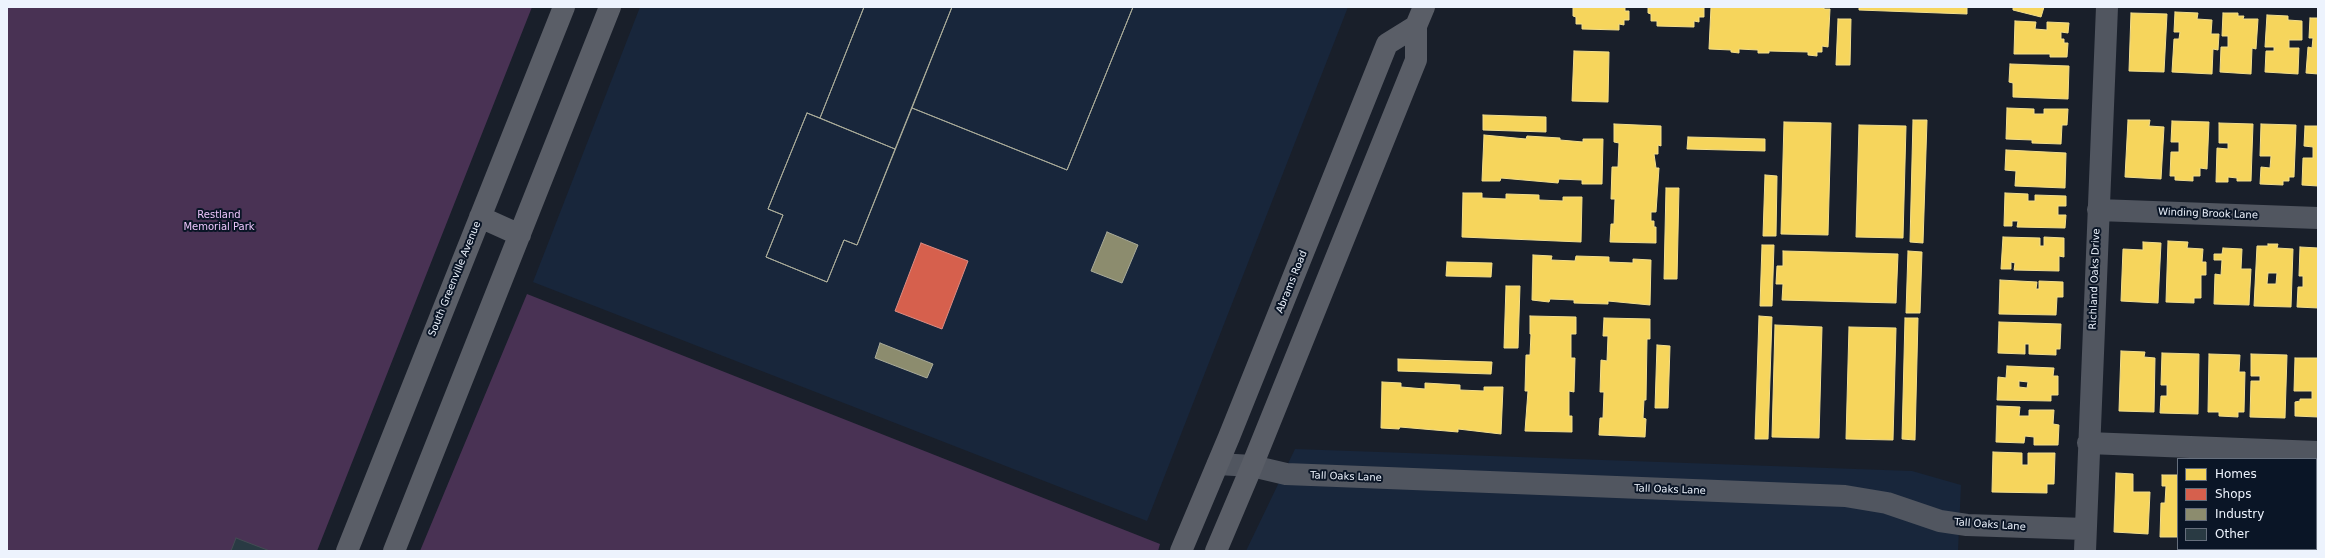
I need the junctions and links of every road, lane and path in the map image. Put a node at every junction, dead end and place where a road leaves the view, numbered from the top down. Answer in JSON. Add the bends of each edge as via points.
{"nodes":[{"id":1,"x":564,"y":7,"type":"edge"},
{"id":2,"x":610,"y":7,"type":"edge"},
{"id":3,"x":2106,"y":7,"type":"edge"},
{"id":4,"x":1420,"y":16,"type":"edge"},
{"id":5,"x":2098,"y":210,"type":"junction"},
{"id":6,"x":480,"y":217,"type":"junction"},
{"id":7,"x":2318,"y":218,"type":"edge"},
{"id":8,"x":520,"y":236,"type":"junction"},
{"id":9,"x":1229,"y":437,"type":"junction"},
{"id":10,"x":2088,"y":443,"type":"junction"},
{"id":11,"x":2318,"y":452,"type":"edge"},
{"id":12,"x":1218,"y":464,"type":"junction"},
{"id":13,"x":1252,"y":466,"type":"junction"},
{"id":14,"x":2085,"y":529,"type":"junction"},
{"id":15,"x":347,"y":551,"type":"edge"},
{"id":16,"x":394,"y":551,"type":"edge"},
{"id":17,"x":1181,"y":551,"type":"edge"},
{"id":18,"x":1216,"y":551,"type":"edge"},
{"id":19,"x":2085,"y":551,"type":"edge"}],
"edges":[{"from":1,"to":6,"type":"main road","name":"South Greenville Avenue"},
{"from":2,"to":8,"type":"main road"},
{"from":3,"to":5,"type":"street","name":"Richland Oaks Drive"},
{"from":4,"to":9,"type":"main road","name":"Abrams Road","via":[[1387,44]]},
{"from":4,"to":13,"type":"main road","name":"Abrams Road","via":[[1416,60]]},
{"from":5,"to":7,"type":"street","name":"Winding Brook Lane"},
{"from":5,"to":10,"type":"street","name":"Richland Oaks Drive"},
{"from":6,"to":8,"type":"main road"},
{"from":6,"to":15,"type":"main road","name":"South Greenville Avenue"},
{"from":8,"to":16,"type":"main road"},
{"from":9,"to":12,"type":"main road","name":"Abrams Road"},
{"from":9,"to":13,"type":"street"},
{"from":10,"to":11,"type":"street"},
{"from":10,"to":14,"type":"street","name":"Richland Oaks Drive"},
{"from":12,"to":13,"type":"street","name":"Tall Oaks Lane"},
{"from":12,"to":17,"type":"main road","name":"Abrams Road"},
{"from":13,"to":14,"type":"street","name":"Tall Oaks Lane","via":[[1294,474],[1845,496],[1887,503],[1940,521],[1961,524]]},
{"from":13,"to":18,"type":"main road","name":"Abrams Road"},
{"from":14,"to":19,"type":"street","name":"Richland Oaks Drive"}]}
